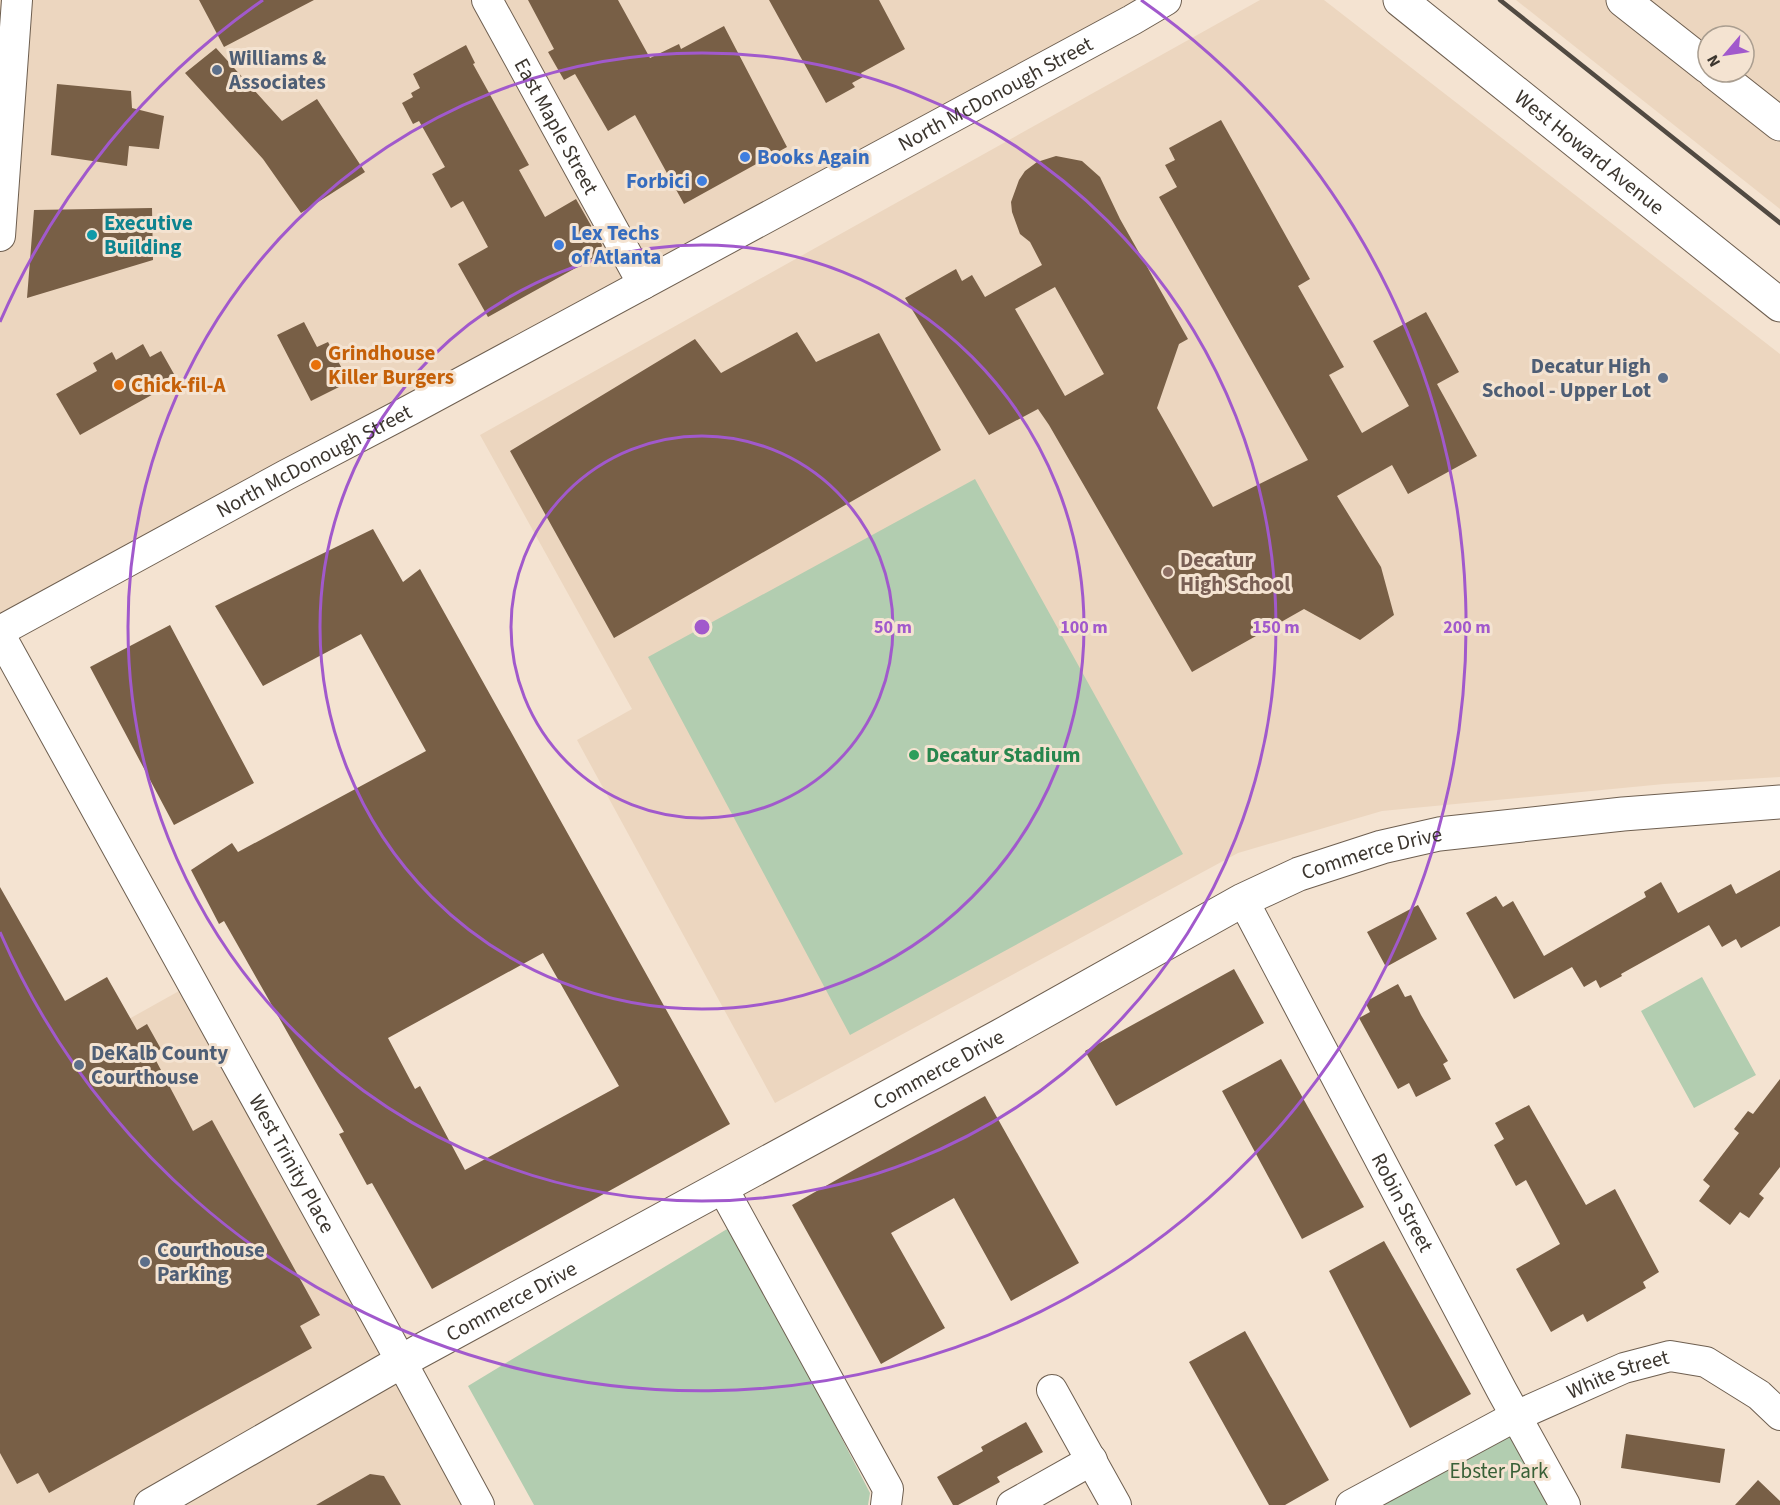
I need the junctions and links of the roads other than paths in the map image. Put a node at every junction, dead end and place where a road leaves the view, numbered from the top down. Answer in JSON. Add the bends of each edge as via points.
{"nodes":[{"id":1,"x":17,"y":0,"type":"edge"},
{"id":2,"x":487,"y":0,"type":"edge"},
{"id":3,"x":1166,"y":0,"type":"edge"},
{"id":4,"x":1400,"y":0,"type":"edge"},
{"id":5,"x":1623,"y":0,"type":"edge"},
{"id":6,"x":1696,"y":58,"type":"edge"},
{"id":7,"x":1729,"y":84,"type":"edge"},
{"id":8,"x":0,"y":89,"type":"edge"},
{"id":9,"x":1780,"y":124,"type":"edge"},
{"id":10,"x":8,"y":131,"type":"junction"},
{"id":11,"x":0,"y":236,"type":"edge"},
{"id":12,"x":643,"y":284,"type":"junction"},
{"id":13,"x":1780,"y":305,"type":"edge"},
{"id":14,"x":0,"y":631,"type":"edge"},
{"id":15,"x":0,"y":636,"type":"edge"},
{"id":16,"x":1780,"y":802,"type":"edge"},
{"id":17,"x":1243,"y":900,"type":"junction"},
{"id":18,"x":722,"y":1187,"type":"junction"},
{"id":19,"x":401,"y":1362,"type":"junction"},
{"id":20,"x":1052,"y":1390,"type":"dead end"},
{"id":21,"x":1780,"y":1415,"type":"edge"},
{"id":22,"x":1516,"y":1416,"type":"junction"},
{"id":23,"x":1092,"y":1460,"type":"junction"},
{"id":24,"x":151,"y":1505,"type":"edge"},
{"id":25,"x":478,"y":1505,"type":"edge"},
{"id":26,"x":886,"y":1505,"type":"edge"},
{"id":27,"x":1012,"y":1505,"type":"edge"},
{"id":28,"x":1116,"y":1505,"type":"edge"},
{"id":29,"x":1351,"y":1505,"type":"edge"},
{"id":30,"x":1565,"y":1505,"type":"edge"}],
"edges":[{"from":1,"to":10,"type":"street"},
{"from":2,"to":12,"type":"street","name":"East Maple Street"},
{"from":3,"to":12,"type":"street","name":"North McDonough Street"},
{"from":4,"to":13,"type":"main road","name":"West Howard Avenue"},
{"from":5,"to":6,"type":"main road"},
{"from":7,"to":9,"type":"main road"},
{"from":8,"to":10,"type":"street"},
{"from":10,"to":11,"type":"street"},
{"from":12,"to":14,"type":"street","name":"North McDonough Street"},
{"from":15,"to":19,"type":"street","name":"West Trinity Place"},
{"from":16,"to":17,"type":"main road","name":"Commerce Drive","via":[[1439,834],[1382,847],[1299,874]]},
{"from":17,"to":18,"type":"main road","name":"Commerce Drive"},
{"from":17,"to":22,"type":"street","name":"Robin Street"},
{"from":18,"to":19,"type":"main road","name":"Commerce Drive"},
{"from":18,"to":26,"type":"street","via":[[888,1489]]},
{"from":19,"to":24,"type":"main road","name":"Commerce Drive"},
{"from":19,"to":25,"type":"street","name":"West Trinity Place"},
{"from":20,"to":23,"type":"street"},
{"from":21,"to":22,"type":"street","name":"White Street","via":[[1759,1395],[1706,1362],[1670,1356],[1624,1368]]},
{"from":22,"to":29,"type":"street","name":"White Street"},
{"from":22,"to":30,"type":"street","name":"Robin Street"},
{"from":23,"to":27,"type":"street"},
{"from":23,"to":28,"type":"street"}]}
